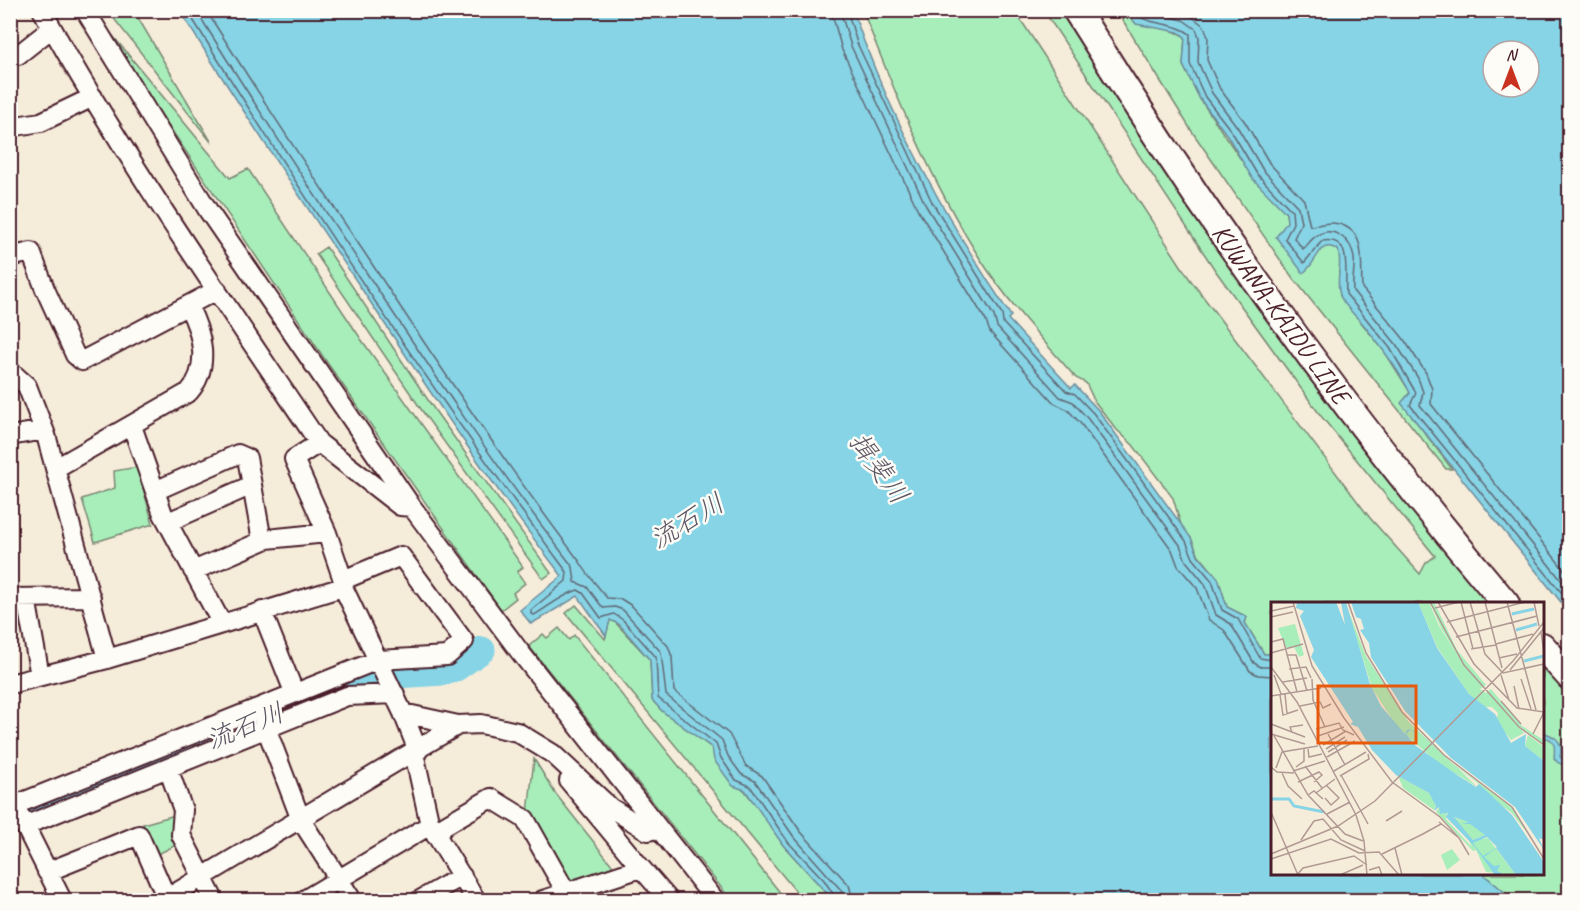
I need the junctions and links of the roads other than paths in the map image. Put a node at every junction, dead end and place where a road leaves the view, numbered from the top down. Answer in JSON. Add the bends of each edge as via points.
{"nodes":[{"id":1,"x":42,"y":10,"type":"edge"},
{"id":2,"x":85,"y":10,"type":"edge"},
{"id":3,"x":1076,"y":10,"type":"edge"},
{"id":4,"x":52,"y":28,"type":"junction"},
{"id":5,"x":10,"y":56,"type":"edge"},
{"id":6,"x":93,"y":97,"type":"junction"},
{"id":7,"x":10,"y":127,"type":"edge"},
{"id":8,"x":10,"y":257,"type":"edge"},
{"id":9,"x":216,"y":290,"type":"junction"},
{"id":10,"x":188,"y":306,"type":"junction"},
{"id":11,"x":14,"y":378,"type":"edge"},
{"id":12,"x":132,"y":426,"type":"junction"},
{"id":13,"x":44,"y":430,"type":"junction"},
{"id":14,"x":10,"y":436,"type":"edge"},
{"id":15,"x":319,"y":443,"type":"junction"},
{"id":16,"x":56,"y":468,"type":"junction"},
{"id":17,"x":252,"y":485,"type":"junction"},
{"id":18,"x":155,"y":491,"type":"junction"},
{"id":19,"x":412,"y":507,"type":"junction"},
{"id":20,"x":168,"y":522,"type":"junction"},
{"id":21,"x":327,"y":533,"type":"junction"},
{"id":22,"x":262,"y":541,"type":"junction"},
{"id":23,"x":193,"y":571,"type":"junction"},
{"id":24,"x":343,"y":584,"type":"junction"},
{"id":25,"x":91,"y":597,"type":"junction"},
{"id":26,"x":18,"y":598,"type":"edge"},
{"id":27,"x":1505,"y":602,"type":"edge"},
{"id":28,"x":262,"y":611,"type":"junction"},
{"id":29,"x":222,"y":624,"type":"junction"},
{"id":30,"x":1544,"y":648,"type":"edge"},
{"id":31,"x":107,"y":659,"type":"junction"},
{"id":32,"x":379,"y":662,"type":"junction"},
{"id":33,"x":40,"y":676,"type":"junction"},
{"id":34,"x":1569,"y":677,"type":"edge"},
{"id":35,"x":10,"y":684,"type":"edge"},
{"id":36,"x":392,"y":688,"type":"junction"},
{"id":37,"x":294,"y":692,"type":"junction"},
{"id":38,"x":403,"y":713,"type":"junction"},
{"id":39,"x":262,"y":718,"type":"junction"},
{"id":40,"x":458,"y":724,"type":"junction"},
{"id":41,"x":542,"y":747,"type":"junction"},
{"id":42,"x":416,"y":752,"type":"junction"},
{"id":43,"x":168,"y":768,"type":"junction"},
{"id":44,"x":17,"y":811,"type":"edge"},
{"id":45,"x":301,"y":820,"type":"junction"},
{"id":46,"x":657,"y":829,"type":"junction"},
{"id":47,"x":433,"y":830,"type":"junction"},
{"id":48,"x":641,"y":868,"type":"junction"},
{"id":49,"x":47,"y":872,"type":"junction"},
{"id":50,"x":462,"y":876,"type":"junction"},
{"id":51,"x":201,"y":878,"type":"junction"},
{"id":52,"x":339,"y":880,"type":"junction"},
{"id":53,"x":566,"y":892,"type":"junction"},
{"id":54,"x":593,"y":893,"type":"edge"},
{"id":55,"x":62,"y":900,"type":"edge"},
{"id":56,"x":165,"y":900,"type":"edge"},
{"id":57,"x":214,"y":900,"type":"edge"},
{"id":58,"x":304,"y":900,"type":"edge"},
{"id":59,"x":352,"y":900,"type":"edge"},
{"id":60,"x":420,"y":900,"type":"edge"},
{"id":61,"x":476,"y":900,"type":"edge"},
{"id":62,"x":543,"y":900,"type":"edge"},
{"id":63,"x":669,"y":900,"type":"edge"},
{"id":64,"x":715,"y":900,"type":"edge"}],
"edges":[{"from":1,"to":4,"type":"street"},
{"from":2,"to":19,"type":"street","via":[[209,212]]},
{"from":3,"to":27,"type":"main road","name":"KUWANA-KAIDU LINE","via":[[1245,268],[1353,413]]},
{"from":4,"to":5,"type":"street","via":[[18,55]]},
{"from":4,"to":6,"type":"street"},
{"from":6,"to":7,"type":"street","via":[[41,122]]},
{"from":6,"to":9,"type":"street"},
{"from":8,"to":10,"type":"street","via":[[31,252],[75,355],[82,361]]},
{"from":9,"to":10,"type":"street"},
{"from":9,"to":15,"type":"street"},
{"from":10,"to":12,"type":"street","via":[[199,327],[200,377],[189,392]]},
{"from":11,"to":13,"type":"street","via":[[27,386]]},
{"from":12,"to":16,"type":"street"},
{"from":12,"to":18,"type":"street"},
{"from":13,"to":14,"type":"street"},
{"from":13,"to":16,"type":"street"},
{"from":15,"to":19,"type":"street","via":[[399,506]]},
{"from":15,"to":21,"type":"street","via":[[294,459]]},
{"from":16,"to":25,"type":"street"},
{"from":17,"to":18,"type":"street","via":[[247,458],[238,454]]},
{"from":17,"to":20,"type":"street"},
{"from":17,"to":22,"type":"street"},
{"from":18,"to":20,"type":"street"},
{"from":19,"to":46,"type":"street"},
{"from":20,"to":23,"type":"street"},
{"from":21,"to":22,"type":"street"},
{"from":21,"to":24,"type":"street"},
{"from":22,"to":23,"type":"street"},
{"from":23,"to":29,"type":"street"},
{"from":24,"to":28,"type":"street"},
{"from":24,"to":32,"type":"street"},
{"from":24,"to":32,"type":"street","via":[[401,556],[464,641],[447,656]]},
{"from":25,"to":26,"type":"street"},
{"from":25,"to":31,"type":"street"},
{"from":26,"to":33,"type":"street"},
{"from":28,"to":29,"type":"street"},
{"from":28,"to":37,"type":"street"},
{"from":29,"to":31,"type":"street"},
{"from":30,"to":34,"type":"main road"},
{"from":31,"to":33,"type":"street"},
{"from":32,"to":36,"type":"street"},
{"from":32,"to":37,"type":"street"},
{"from":33,"to":35,"type":"street"},
{"from":36,"to":38,"type":"street"},
{"from":36,"to":39,"type":"street"},
{"from":37,"to":39,"type":"street"},
{"from":38,"to":40,"type":"street"},
{"from":38,"to":42,"type":"street"},
{"from":39,"to":43,"type":"street"},
{"from":39,"to":44,"type":"street"},
{"from":39,"to":45,"type":"street"},
{"from":40,"to":41,"type":"street","via":[[481,724],[517,732]]},
{"from":40,"to":42,"type":"street"},
{"from":41,"to":46,"type":"street","via":[[611,808],[648,831]]},
{"from":41,"to":48,"type":"street"},
{"from":42,"to":45,"type":"street"},
{"from":42,"to":47,"type":"street"},
{"from":43,"to":44,"type":"street"},
{"from":43,"to":51,"type":"street","via":[[183,810],[181,835]]},
{"from":44,"to":49,"type":"street"},
{"from":45,"to":51,"type":"street"},
{"from":45,"to":52,"type":"street"},
{"from":46,"to":64,"type":"street"},
{"from":47,"to":50,"type":"street"},
{"from":47,"to":52,"type":"street"},
{"from":47,"to":53,"type":"street","via":[[491,798],[525,819]]},
{"from":48,"to":54,"type":"street"},
{"from":48,"to":63,"type":"street"},
{"from":49,"to":55,"type":"street"},
{"from":49,"to":56,"type":"street","via":[[139,835]]},
{"from":50,"to":60,"type":"street"},
{"from":50,"to":61,"type":"street"},
{"from":51,"to":56,"type":"street"},
{"from":51,"to":57,"type":"street"},
{"from":52,"to":58,"type":"street"},
{"from":52,"to":59,"type":"street"},
{"from":53,"to":54,"type":"street"},
{"from":53,"to":62,"type":"street"}]}
